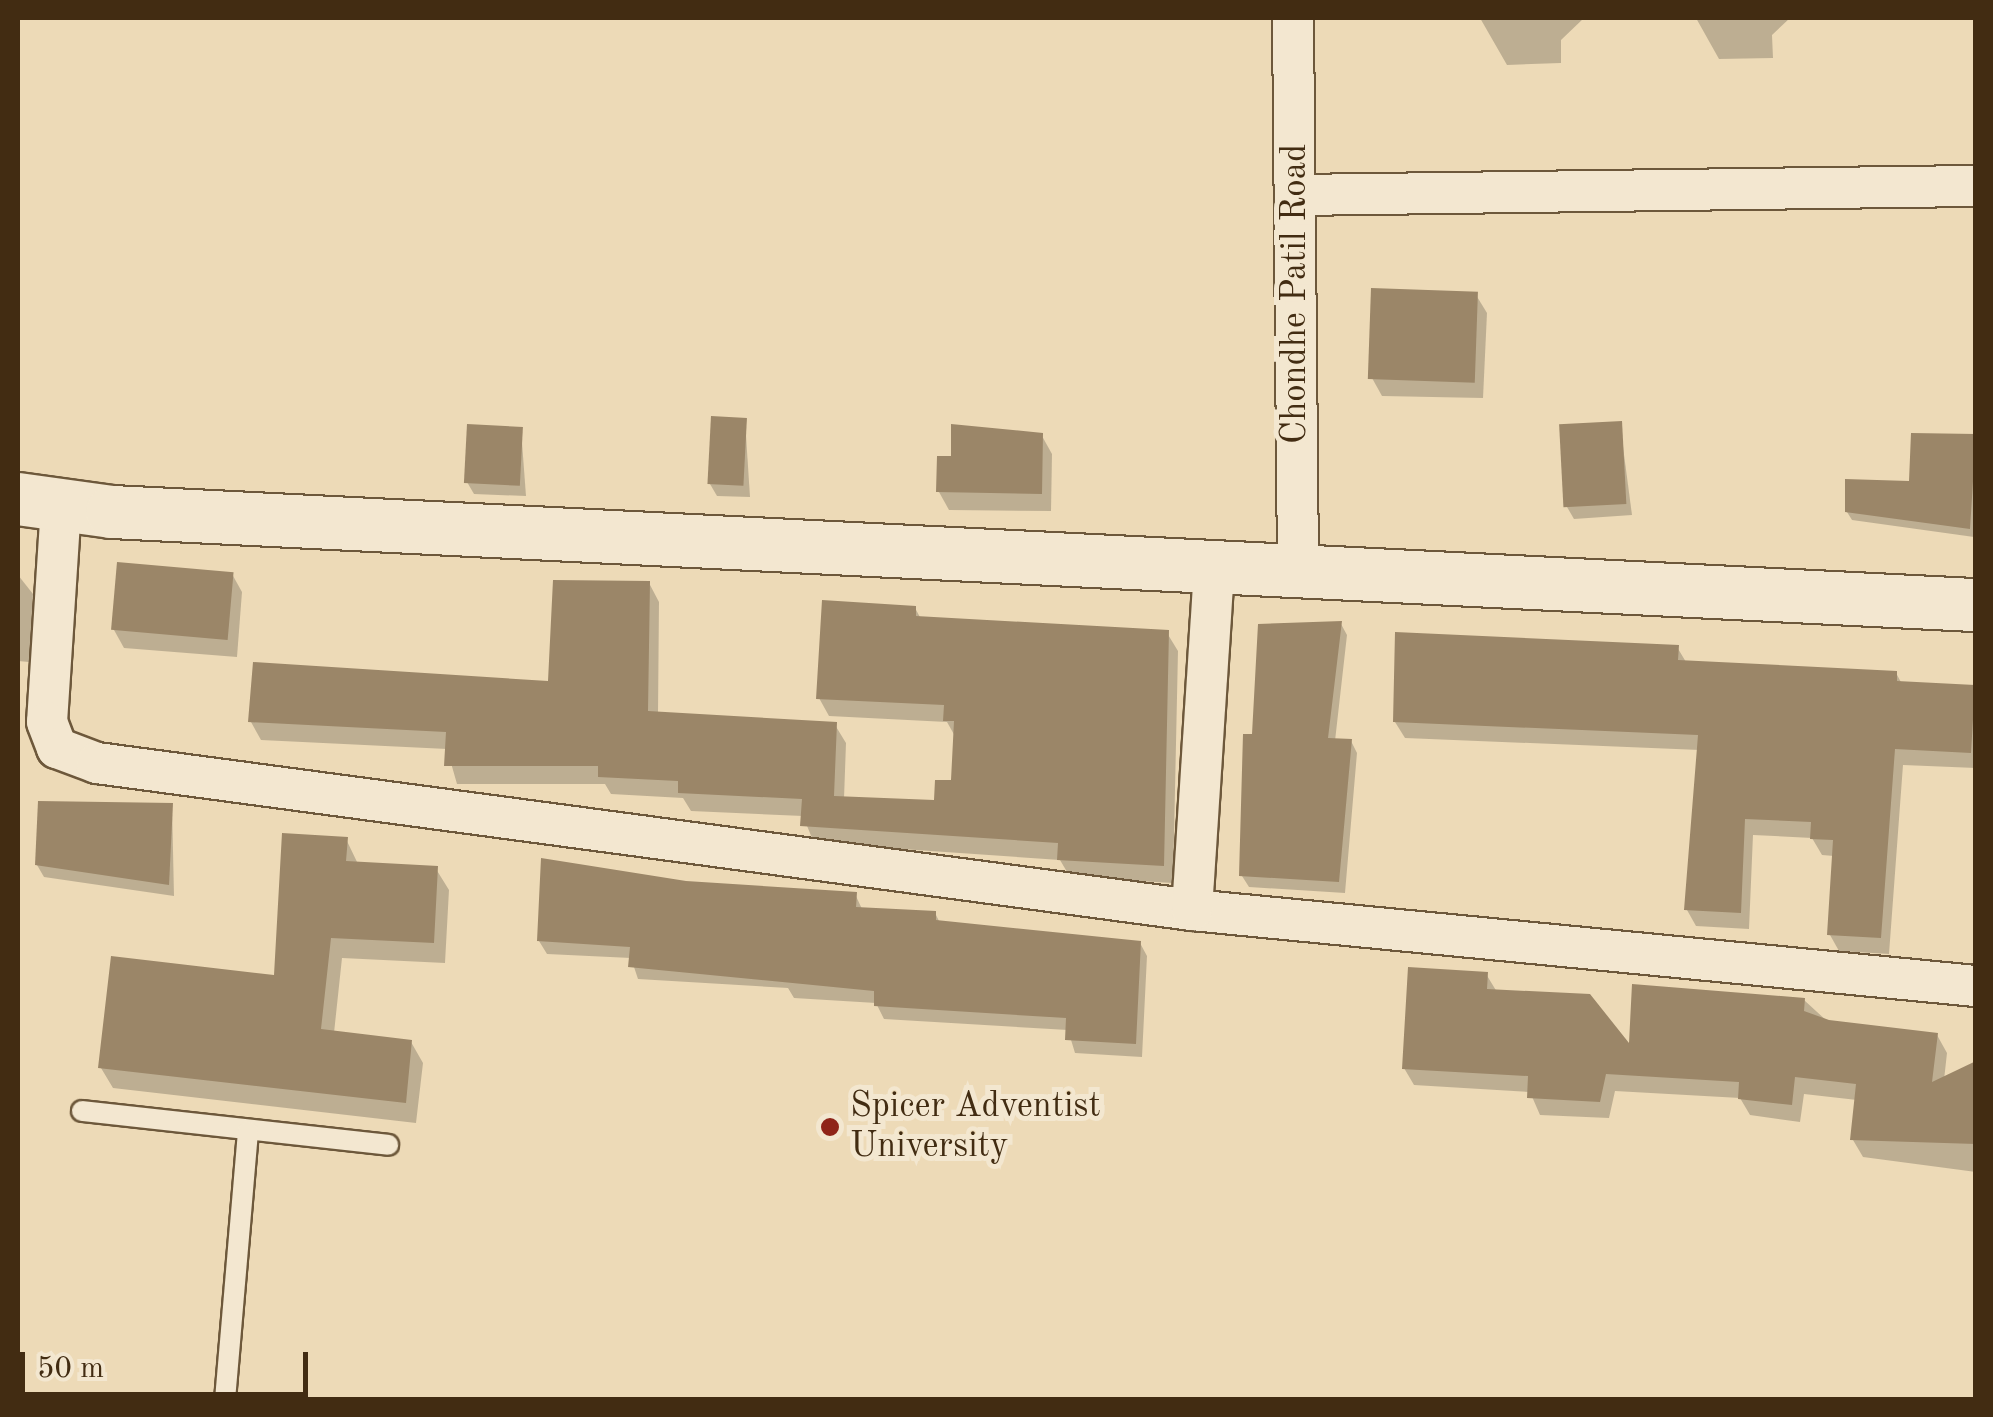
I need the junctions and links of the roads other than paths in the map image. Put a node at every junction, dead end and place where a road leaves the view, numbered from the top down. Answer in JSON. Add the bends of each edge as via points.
{"nodes":[{"id":1,"x":1293,"y":18,"type":"edge"},
{"id":2,"x":1976,"y":186,"type":"edge"},
{"id":3,"x":1295,"y":195,"type":"junction"},
{"id":4,"x":39,"y":503,"type":"edge"},
{"id":5,"x":1214,"y":567,"type":"junction"},
{"id":6,"x":1298,"y":571,"type":"junction"},
{"id":7,"x":1976,"y":605,"type":"edge"},
{"id":8,"x":1192,"y":910,"type":"junction"},
{"id":9,"x":1976,"y":986,"type":"edge"},
{"id":10,"x":82,"y":1111,"type":"dead end"},
{"id":11,"x":248,"y":1132,"type":"junction"},
{"id":12,"x":388,"y":1145,"type":"dead end"},
{"id":13,"x":225,"y":1400,"type":"edge"}],
"edges":[{"from":1,"to":3,"type":"street","name":"Chondhe Patil Road"},
{"from":2,"to":3,"type":"street"},
{"from":3,"to":6,"type":"street","name":"Chondhe Patil Road"},
{"from":4,"to":5,"type":"street"},
{"from":4,"to":8,"type":"street","via":[[48,722],[57,748],[97,763]]},
{"from":5,"to":6,"type":"street"},
{"from":5,"to":8,"type":"street"},
{"from":6,"to":7,"type":"street"},
{"from":8,"to":9,"type":"street"},
{"from":10,"to":11,"type":"lane"},
{"from":11,"to":12,"type":"lane"},
{"from":11,"to":13,"type":"lane"}]}
